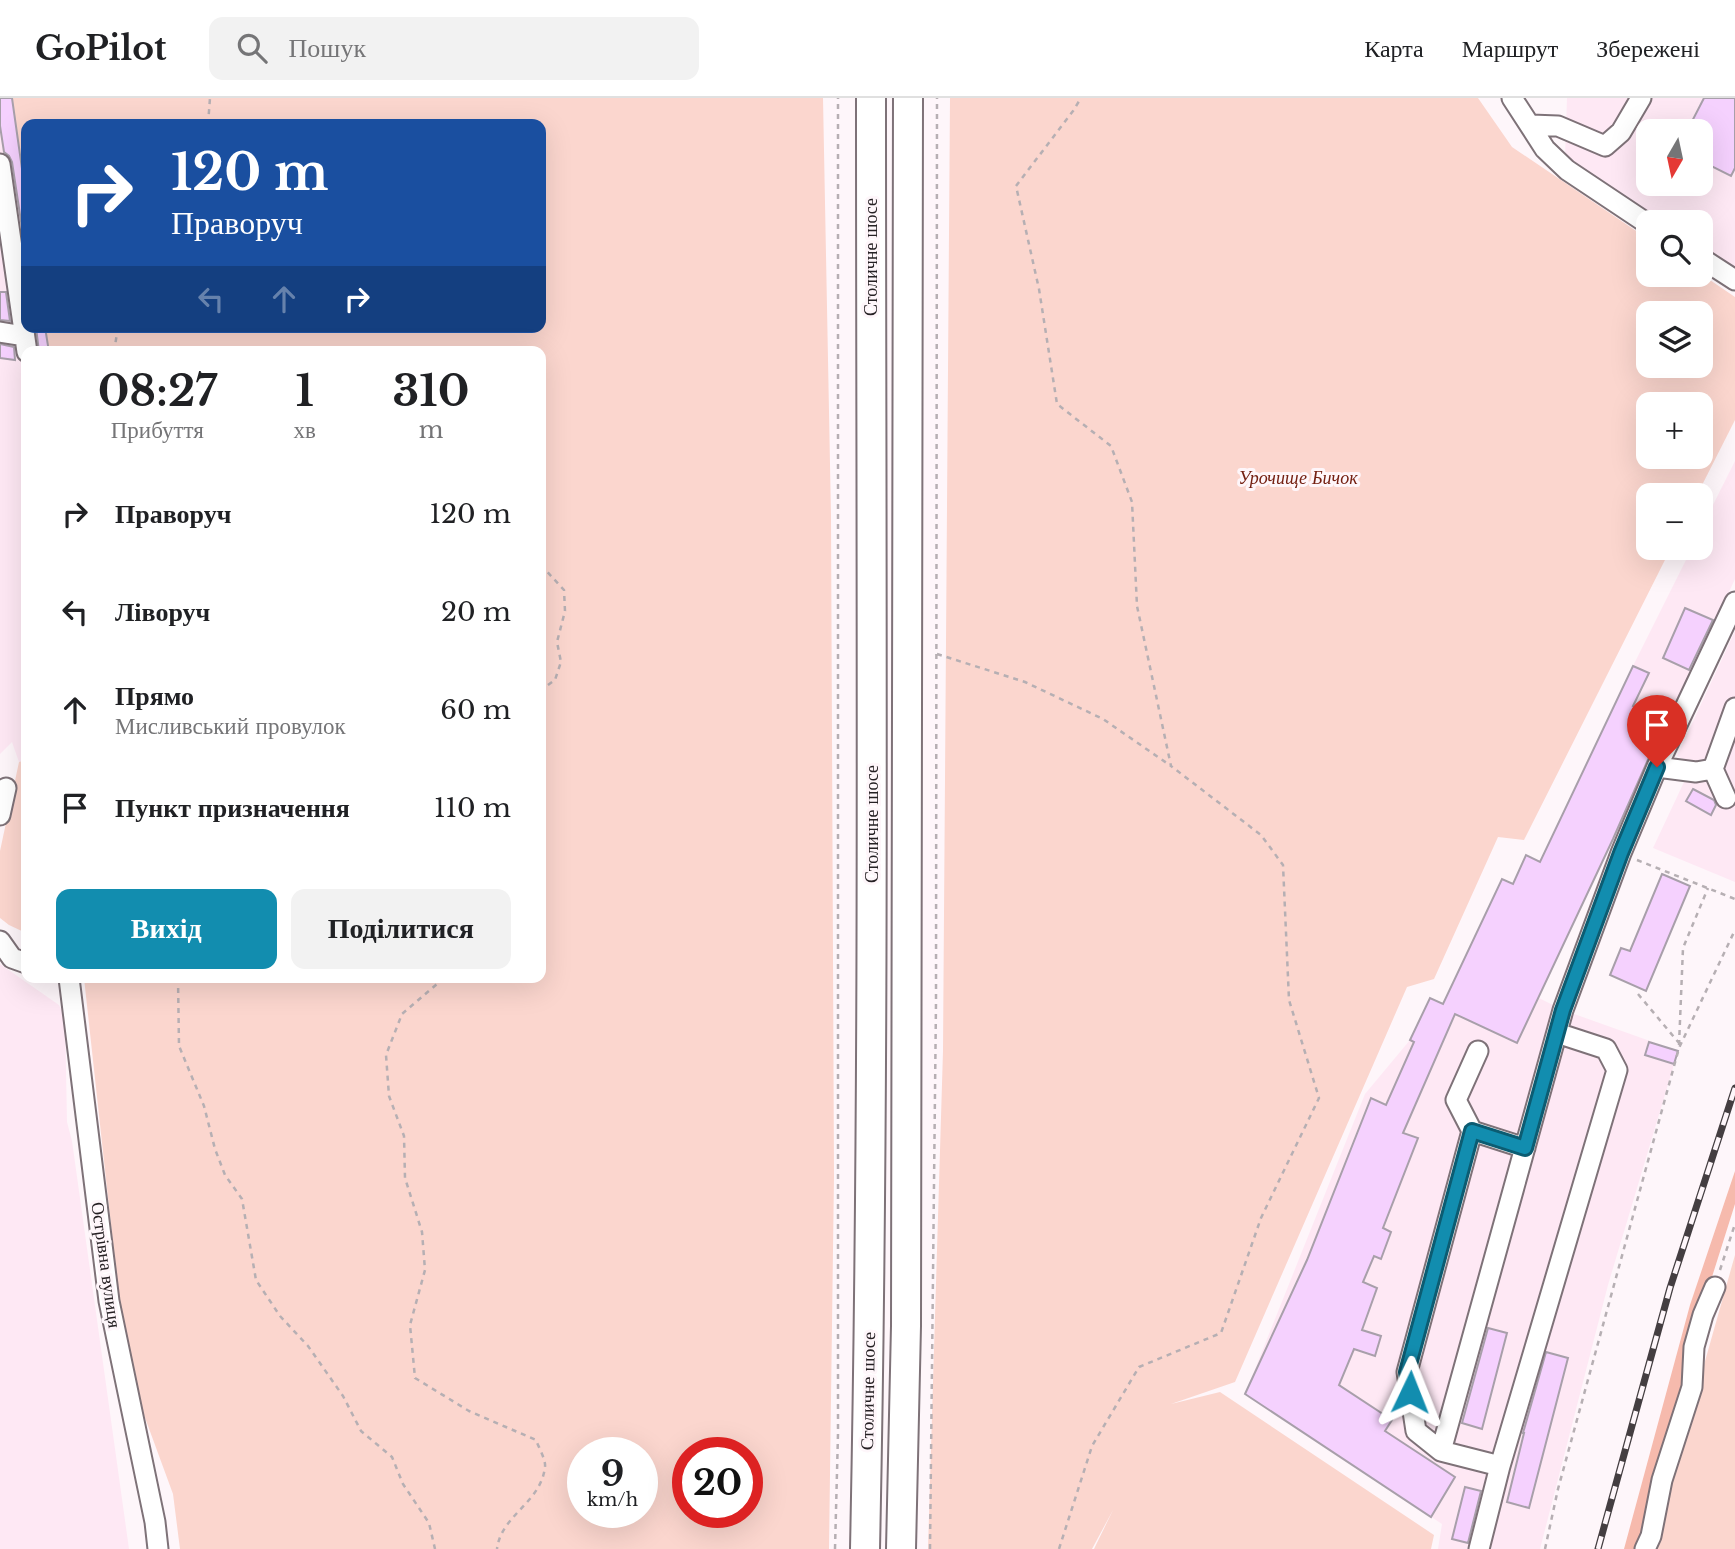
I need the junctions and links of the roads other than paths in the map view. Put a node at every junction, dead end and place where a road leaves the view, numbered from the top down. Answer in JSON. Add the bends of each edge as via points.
{"nodes":[{"id":1,"x":871,"y":98,"type":"edge"},
{"id":2,"x":908,"y":98,"type":"edge"},
{"id":3,"x":1513,"y":98,"type":"edge"},
{"id":4,"x":1641,"y":98,"type":"edge"},
{"id":5,"x":1531,"y":125,"type":"junction"},
{"id":6,"x":0,"y":164,"type":"edge"},
{"id":7,"x":1636,"y":216,"type":"edge"},
{"id":8,"x":1713,"y":266,"type":"edge"},
{"id":9,"x":1735,"y":280,"type":"edge"},
{"id":10,"x":21,"y":309,"type":"edge"},
{"id":11,"x":0,"y":332,"type":"edge"},
{"id":12,"x":26,"y":344,"type":"edge"},
{"id":13,"x":1735,"y":602,"type":"edge"},
{"id":14,"x":1735,"y":708,"type":"edge"},
{"id":15,"x":1657,"y":767,"type":"junction"},
{"id":16,"x":1713,"y":769,"type":"junction"},
{"id":17,"x":6,"y":788,"type":"dead end"},
{"id":18,"x":1726,"y":797,"type":"dead end"},
{"id":19,"x":0,"y":815,"type":"edge"},
{"id":20,"x":0,"y":941,"type":"edge"},
{"id":21,"x":21,"y":961,"type":"edge"},
{"id":22,"x":70,"y":983,"type":"edge"},
{"id":23,"x":1557,"y":1033,"type":"junction"},
{"id":24,"x":1478,"y":1051,"type":"dead end"},
{"id":25,"x":1472,"y":1131,"type":"junction"},
{"id":26,"x":1525,"y":1148,"type":"junction"},
{"id":27,"x":1715,"y":1287,"type":"road end"},
{"id":28,"x":1441,"y":1451,"type":"junction"},
{"id":29,"x":1500,"y":1466,"type":"junction"},
{"id":30,"x":158,"y":1549,"type":"edge"},
{"id":31,"x":865,"y":1549,"type":"edge"},
{"id":32,"x":901,"y":1549,"type":"edge"},
{"id":33,"x":1479,"y":1549,"type":"edge"},
{"id":34,"x":1645,"y":1549,"type":"edge"}],
"edges":[{"from":1,"to":31,"type":"highway","name":"Столичне шосе","via":[[872,910]]},
{"from":2,"to":32,"type":"highway","name":"Столичне шосе","via":[[906,1326]]},
{"from":3,"to":5,"type":"lane"},
{"from":4,"to":5,"type":"lane","via":[[1621,132],[1605,146],[1558,125]]},
{"from":5,"to":7,"type":"lane","via":[[1545,149],[1567,170]]},
{"from":6,"to":10,"type":"lane"},
{"from":8,"to":9,"type":"lane"},
{"from":11,"to":12,"type":"lane"},
{"from":13,"to":15,"type":"lane"},
{"from":14,"to":16,"type":"lane"},
{"from":15,"to":16,"type":"lane","via":[[1696,772]]},
{"from":15,"to":23,"type":"lane"},
{"from":16,"to":18,"type":"lane"},
{"from":17,"to":19,"type":"lane"},
{"from":20,"to":21,"type":"lane","via":[[12,958]]},
{"from":22,"to":30,"type":"lane","name":"Острівна вулиця","via":[[109,1301]]},
{"from":23,"to":26,"type":"lane"},
{"from":23,"to":29,"type":"lane","via":[[1606,1049],[1617,1070]]},
{"from":24,"to":25,"type":"lane","via":[[1456,1100]]},
{"from":25,"to":26,"type":"lane"},
{"from":25,"to":28,"type":"lane","via":[[1407,1372],[1416,1431]]},
{"from":26,"to":28,"type":"lane"},
{"from":27,"to":34,"type":"lane","via":[[1694,1348],[1692,1387]]},
{"from":28,"to":29,"type":"lane"},
{"from":29,"to":33,"type":"lane"}]}
